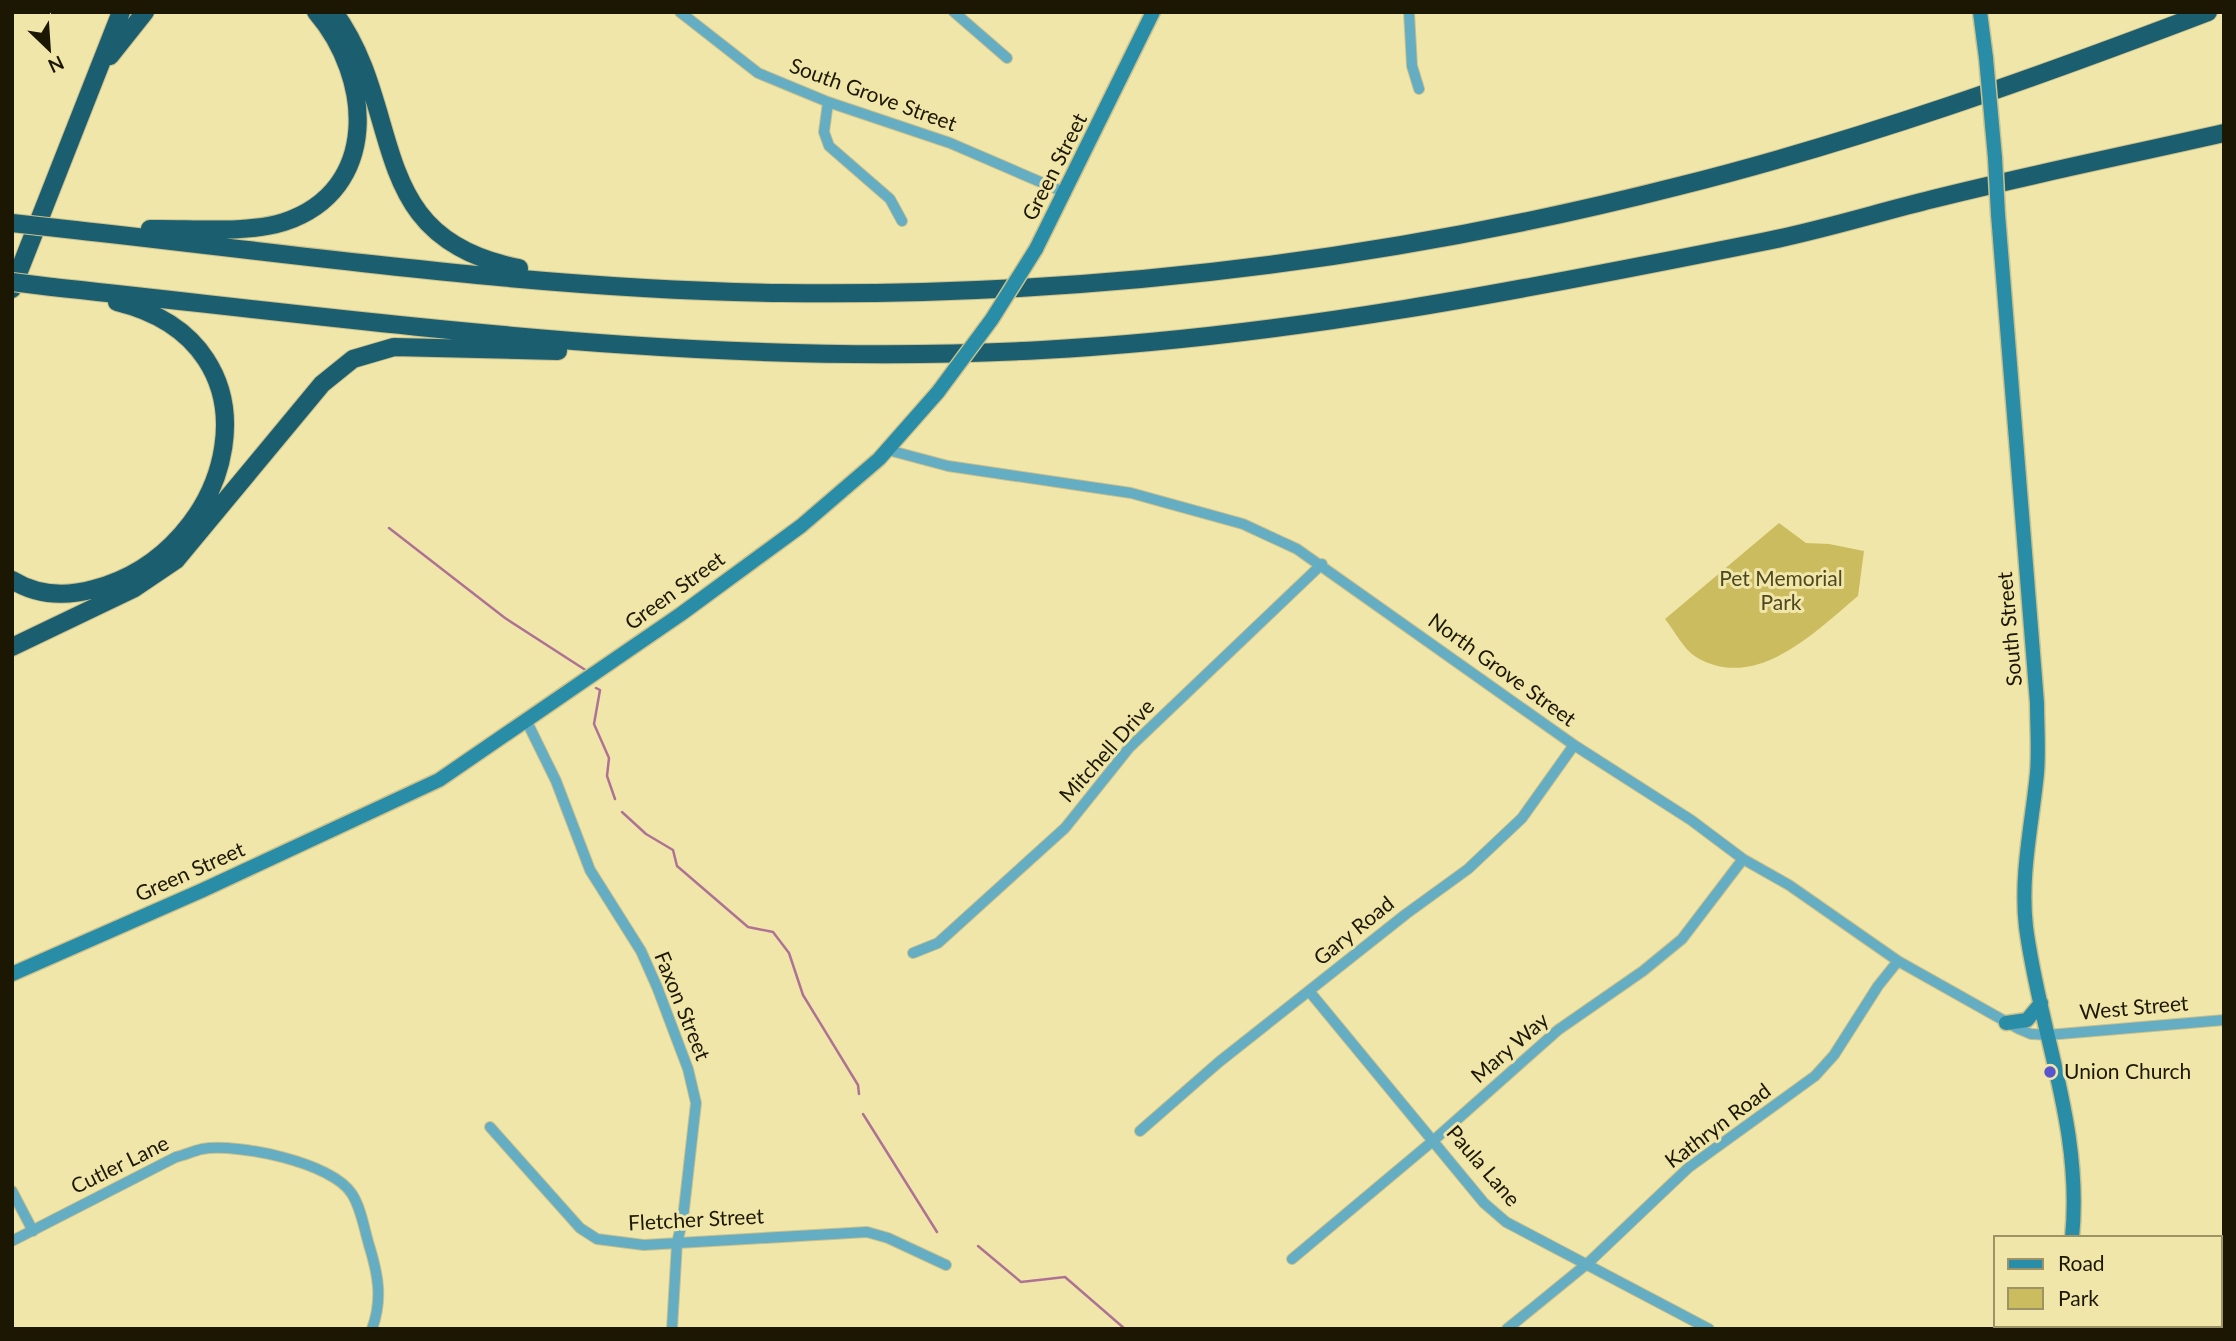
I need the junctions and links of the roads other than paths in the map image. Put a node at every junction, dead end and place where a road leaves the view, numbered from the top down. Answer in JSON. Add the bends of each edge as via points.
{"nodes":[{"id":1,"x":121,"y":12,"type":"edge"},
{"id":2,"x":145,"y":12,"type":"edge"},
{"id":3,"x":316,"y":12,"type":"edge"},
{"id":4,"x":334,"y":12,"type":"edge"},
{"id":5,"x":680,"y":12,"type":"edge"},
{"id":6,"x":954,"y":12,"type":"edge"},
{"id":7,"x":1153,"y":12,"type":"edge"},
{"id":8,"x":1409,"y":12,"type":"edge"},
{"id":9,"x":1980,"y":12,"type":"edge"},
{"id":10,"x":2208,"y":12,"type":"edge"},
{"id":11,"x":1007,"y":58,"type":"dead end"},
{"id":12,"x":97,"y":73,"type":"junction"},
{"id":13,"x":1419,"y":89,"type":"dead end"},
{"id":14,"x":828,"y":102,"type":"junction"},
{"id":15,"x":2224,"y":133,"type":"edge"},
{"id":16,"x":1066,"y":193,"type":"junction"},
{"id":17,"x":902,"y":221,"type":"dead end"},
{"id":18,"x":12,"y":223,"type":"edge"},
{"id":19,"x":75,"y":230,"type":"junction"},
{"id":20,"x":12,"y":287,"type":"edge"},
{"id":21,"x":52,"y":287,"type":"junction"},
{"id":22,"x":640,"y":287,"type":"junction"},
{"id":23,"x":699,"y":351,"type":"junction"},
{"id":24,"x":888,"y":450,"type":"junction"},
{"id":25,"x":1322,"y":564,"type":"junction"},
{"id":26,"x":12,"y":580,"type":"edge"},
{"id":27,"x":12,"y":647,"type":"edge"},
{"id":28,"x":527,"y":722,"type":"junction"},
{"id":29,"x":1574,"y":746,"type":"junction"},
{"id":30,"x":1743,"y":859,"type":"junction"},
{"id":31,"x":914,"y":953,"type":"dead end"},
{"id":32,"x":1898,"y":961,"type":"junction"},
{"id":33,"x":12,"y":974,"type":"edge"},
{"id":34,"x":1310,"y":991,"type":"junction"},
{"id":35,"x":2041,"y":1003,"type":"junction"},
{"id":36,"x":2224,"y":1020,"type":"edge"},
{"id":37,"x":2006,"y":1023,"type":"junction"},
{"id":38,"x":2048,"y":1035,"type":"junction"},
{"id":39,"x":489,"y":1127,"type":"dead end"},
{"id":40,"x":1140,"y":1131,"type":"dead end"},
{"id":41,"x":1434,"y":1140,"type":"junction"},
{"id":42,"x":12,"y":1191,"type":"edge"},
{"id":43,"x":33,"y":1230,"type":"junction"},
{"id":44,"x":2072,"y":1236,"type":"edge"},
{"id":45,"x":12,"y":1241,"type":"edge"},
{"id":46,"x":677,"y":1243,"type":"junction"},
{"id":47,"x":1292,"y":1259,"type":"dead end"},
{"id":48,"x":1588,"y":1263,"type":"junction"},
{"id":49,"x":946,"y":1265,"type":"dead end"},
{"id":50,"x":372,"y":1329,"type":"edge"},
{"id":51,"x":672,"y":1329,"type":"edge"},
{"id":52,"x":1507,"y":1329,"type":"edge"},
{"id":53,"x":1709,"y":1329,"type":"edge"}],
"edges":[{"from":1,"to":12,"type":"highway"},
{"from":2,"to":12,"type":"highway"},
{"from":3,"to":19,"type":"highway","via":[[349,68],[359,118],[351,160],[322,201],[293,219],[262,227]]},
{"from":4,"to":22,"type":"highway","via":[[360,58],[403,189],[436,233],[464,252],[494,263]]},
{"from":5,"to":14,"type":"street","name":"South Grove Street","via":[[758,73]]},
{"from":6,"to":11,"type":"street"},
{"from":7,"to":16,"type":"main road","name":"Green Street"},
{"from":8,"to":13,"type":"street","via":[[1412,66]]},
{"from":9,"to":35,"type":"main road","name":"South Street","bridge":true,"via":[[2035,666],[2037,772],[2024,900]]},
{"from":10,"to":22,"type":"highway","via":[[2070,64],[1787,157],[1678,187],[1399,247],[1228,271],[1022,288],[825,293]]},
{"from":12,"to":20,"type":"highway"},
{"from":14,"to":16,"type":"street","name":"South Grove Street","via":[[950,144]]},
{"from":14,"to":17,"type":"street","via":[[824,132],[829,146],[890,199]]},
{"from":15,"to":23,"type":"highway","via":[[1765,242],[1332,323],[1184,340],[1012,352],[844,355]]},
{"from":16,"to":24,"type":"main road","name":"Green Street","bridge":true,"via":[[997,312]]},
{"from":18,"to":19,"type":"highway","bridge":true},
{"from":19,"to":22,"type":"highway","via":[[502,277]]},
{"from":20,"to":21,"type":"highway","bridge":true},
{"from":21,"to":23,"type":"highway","via":[[565,342]]},
{"from":21,"to":26,"type":"highway","via":[[148,311],[188,335],[218,379],[224,405],[223,441],[212,484],[199,511],[173,544],[148,565],[104,586],[72,594],[39,592]]},
{"from":23,"to":27,"type":"highway","via":[[401,347],[359,356],[321,384],[176,560],[141,585]]},
{"from":24,"to":25,"type":"street","name":"North Grove Street","via":[[956,468],[1131,493],[1210,513],[1243,524]]},
{"from":24,"to":28,"type":"main road","name":"Green Street","via":[[801,526]]},
{"from":25,"to":29,"type":"street","name":"North Grove Street"},
{"from":25,"to":31,"type":"street","name":"Mitchell Drive","via":[[1129,748],[1065,828],[938,943]]},
{"from":28,"to":33,"type":"main road","name":"Green Street","via":[[439,780]]},
{"from":28,"to":46,"type":"street","name":"Faxon Street","via":[[556,781],[590,870],[646,963],[688,1069],[696,1103]]},
{"from":29,"to":30,"type":"street","name":"North Grove Street","via":[[1691,820]]},
{"from":29,"to":34,"type":"street","name":"Gary Road","via":[[1522,818],[1468,869]]},
{"from":30,"to":32,"type":"street","name":"North Grove Street","via":[[1789,885]]},
{"from":30,"to":41,"type":"street","name":"Mary Way","via":[[1682,939],[1558,1030]]},
{"from":32,"to":37,"type":"street","name":"North Grove Street"},
{"from":32,"to":48,"type":"street","name":"Kathryn Road","via":[[1815,1076],[1688,1168]]},
{"from":34,"to":40,"type":"street","name":"Gary Road"},
{"from":34,"to":41,"type":"street","name":"Paula Lane"},
{"from":35,"to":37,"type":"main road","via":[[2027,1020]]},
{"from":35,"to":38,"type":"main road","name":"South Street"},
{"from":36,"to":38,"type":"street","name":"West Street"},
{"from":37,"to":38,"type":"street","name":"North Grove Street","via":[[2031,1034]]},
{"from":38,"to":44,"type":"main road","name":"South Street","via":[[2075,1172]]},
{"from":39,"to":46,"type":"street","name":"Fletcher Street","via":[[580,1228],[597,1239]]},
{"from":41,"to":47,"type":"street","name":"Mary Way"},
{"from":41,"to":48,"type":"street","name":"Paula Lane","via":[[1484,1203],[1506,1222]]},
{"from":42,"to":43,"type":"street"},
{"from":43,"to":45,"type":"street","name":"Cutler Lane"},
{"from":43,"to":50,"type":"street","name":"Cutler Lane","via":[[176,1157],[203,1149],[306,1162],[341,1181],[358,1208],[380,1293]]},
{"from":46,"to":49,"type":"street","name":"Fletcher Street","via":[[867,1232]]},
{"from":46,"to":51,"type":"street","name":"Faxon Street"},
{"from":48,"to":52,"type":"street","name":"Kathryn Road"},
{"from":48,"to":53,"type":"street","name":"Paula Lane"}]}
